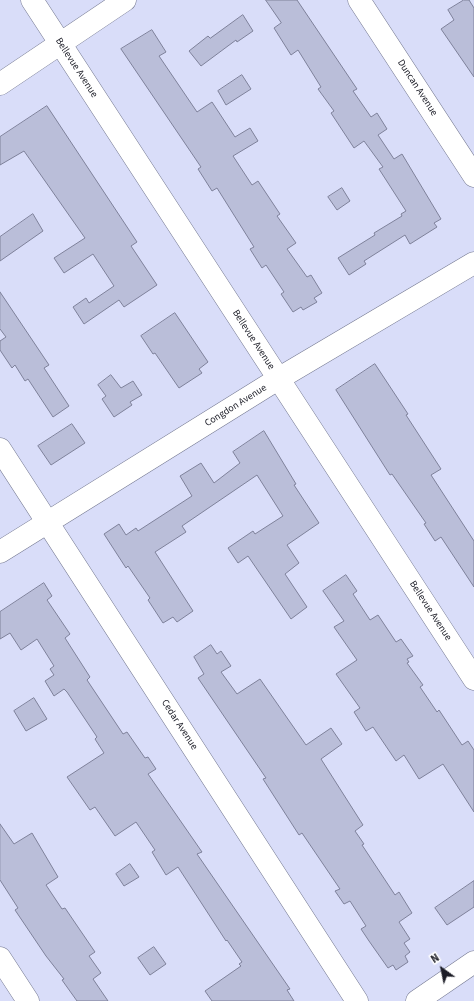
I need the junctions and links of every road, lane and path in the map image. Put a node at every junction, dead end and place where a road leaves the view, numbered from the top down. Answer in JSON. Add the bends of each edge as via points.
{"nodes":[{"id":1,"x":32,"y":0,"type":"edge"},
{"id":2,"x":125,"y":0,"type":"edge"},
{"id":3,"x":359,"y":0,"type":"edge"},
{"id":4,"x":60,"y":44,"type":"junction"},
{"id":5,"x":0,"y":84,"type":"edge"},
{"id":6,"x":474,"y":176,"type":"edge"},
{"id":7,"x":474,"y":263,"type":"edge"},
{"id":8,"x":278,"y":379,"type":"junction"},
{"id":9,"x":0,"y":449,"type":"edge"},
{"id":10,"x":48,"y":523,"type":"junction"},
{"id":11,"x":0,"y":552,"type":"edge"},
{"id":12,"x":474,"y":679,"type":"edge"},
{"id":13,"x":0,"y":958,"type":"edge"},
{"id":14,"x":474,"y":962,"type":"edge"},
{"id":15,"x":28,"y":1001,"type":"edge"},
{"id":16,"x":358,"y":1001,"type":"edge"},
{"id":17,"x":417,"y":1001,"type":"edge"}],
"edges":[{"from":1,"to":4,"type":"street","name":"Bellevue Avenue"},
{"from":2,"to":4,"type":"street"},
{"from":3,"to":6,"type":"street","name":"Duncan Avenue"},
{"from":4,"to":5,"type":"street"},
{"from":4,"to":8,"type":"street","name":"Bellevue Avenue"},
{"from":7,"to":8,"type":"street","name":"Congdon Avenue"},
{"from":8,"to":10,"type":"street","name":"Congdon Avenue"},
{"from":8,"to":12,"type":"street","name":"Bellevue Avenue"},
{"from":9,"to":10,"type":"street","name":"Cedar Avenue"},
{"from":10,"to":11,"type":"street","name":"Congdon Avenue"},
{"from":10,"to":16,"type":"street","name":"Cedar Avenue"},
{"from":13,"to":15,"type":"street"},
{"from":14,"to":17,"type":"street"}]}
